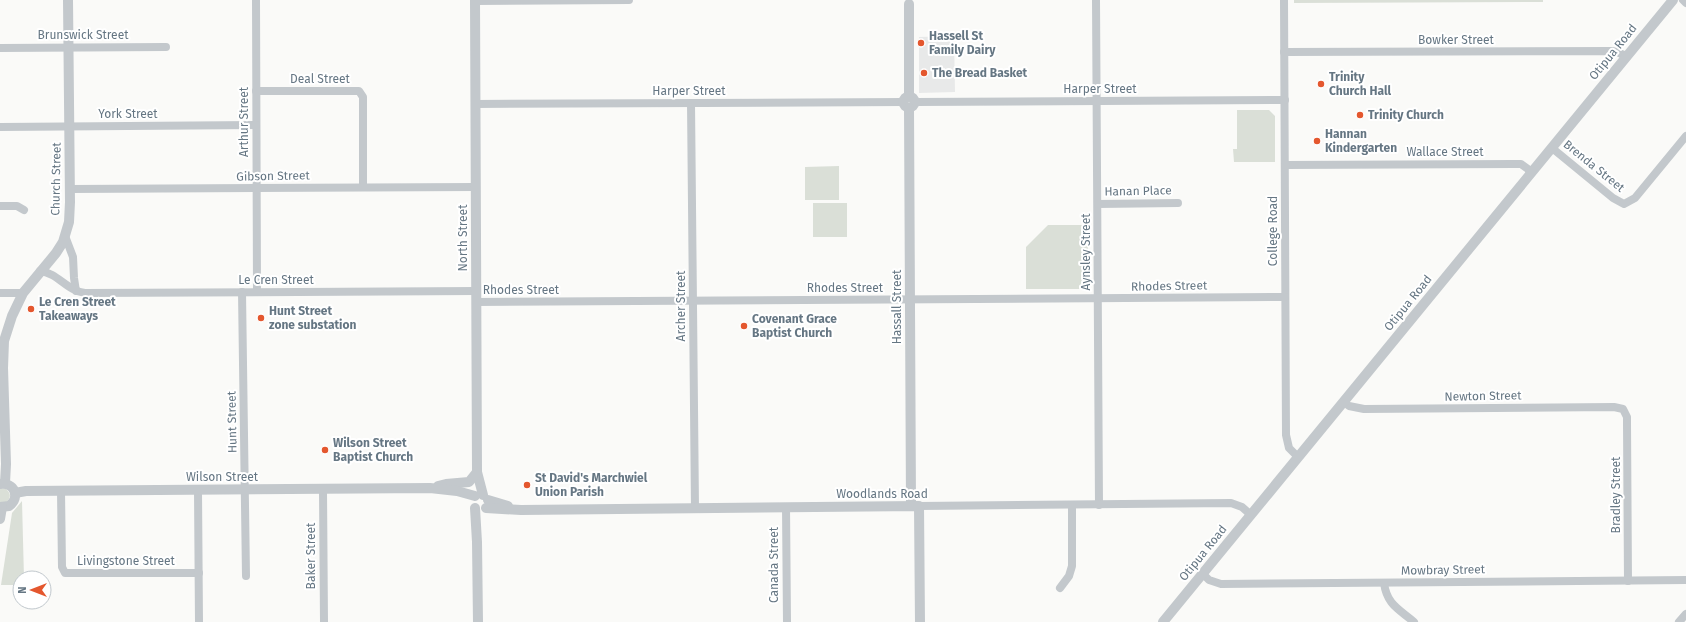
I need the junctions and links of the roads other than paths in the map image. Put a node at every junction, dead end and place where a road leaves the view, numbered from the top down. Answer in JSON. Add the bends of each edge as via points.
{"nodes":[{"id":1,"x":68,"y":0,"type":"edge"},
{"id":2,"x":256,"y":0,"type":"edge"},
{"id":3,"x":629,"y":0,"type":"edge"},
{"id":4,"x":1096,"y":0,"type":"edge"},
{"id":5,"x":1284,"y":0,"type":"edge"},
{"id":6,"x":1673,"y":0,"type":"edge"},
{"id":7,"x":1683,"y":0,"type":"edge"},
{"id":8,"x":475,"y":1,"type":"edge"},
{"id":9,"x":909,"y":1,"type":"edge"},
{"id":10,"x":1686,"y":3,"type":"edge"},
{"id":11,"x":69,"y":47,"type":"junction"},
{"id":12,"x":166,"y":47,"type":"dead end"},
{"id":13,"x":0,"y":48,"type":"edge"},
{"id":14,"x":1284,"y":52,"type":"junction"},
{"id":15,"x":1626,"y":56,"type":"junction"},
{"id":16,"x":256,"y":91,"type":"junction"},
{"id":17,"x":1285,"y":100,"type":"junction"},
{"id":18,"x":1097,"y":101,"type":"junction"},
{"id":19,"x":909,"y":102,"type":"junction"},
{"id":20,"x":691,"y":103,"type":"junction"},
{"id":21,"x":475,"y":104,"type":"junction"},
{"id":22,"x":256,"y":125,"type":"junction"},
{"id":23,"x":0,"y":126,"type":"edge"},
{"id":24,"x":70,"y":126,"type":"junction"},
{"id":25,"x":1686,"y":136,"type":"edge"},
{"id":26,"x":1552,"y":148,"type":"junction"},
{"id":27,"x":1285,"y":165,"type":"junction"},
{"id":28,"x":1532,"y":172,"type":"junction"},
{"id":29,"x":363,"y":187,"type":"junction"},
{"id":30,"x":476,"y":187,"type":"junction"},
{"id":31,"x":257,"y":188,"type":"junction"},
{"id":32,"x":70,"y":189,"type":"junction"},
{"id":33,"x":1178,"y":203,"type":"dead end"},
{"id":34,"x":1098,"y":204,"type":"junction"},
{"id":35,"x":0,"y":206,"type":"edge"},
{"id":36,"x":24,"y":210,"type":"dead end"},
{"id":37,"x":65,"y":236,"type":"junction"},
{"id":38,"x":40,"y":271,"type":"junction"},
{"id":39,"x":76,"y":291,"type":"junction"},
{"id":40,"x":476,"y":291,"type":"junction"},
{"id":41,"x":242,"y":292,"type":"junction"},
{"id":42,"x":257,"y":292,"type":"junction"},
{"id":43,"x":0,"y":293,"type":"edge"},
{"id":44,"x":23,"y":293,"type":"junction"},
{"id":45,"x":1285,"y":297,"type":"junction"},
{"id":46,"x":1098,"y":299,"type":"junction"},
{"id":47,"x":910,"y":300,"type":"junction"},
{"id":48,"x":694,"y":301,"type":"junction"},
{"id":49,"x":476,"y":302,"type":"junction"},
{"id":50,"x":1344,"y":402,"type":"junction"},
{"id":51,"x":1623,"y":409,"type":"joint"},
{"id":52,"x":1298,"y":457,"type":"junction"},
{"id":53,"x":477,"y":474,"type":"junction"},
{"id":54,"x":2,"y":484,"type":"edge"},
{"id":55,"x":430,"y":488,"type":"junction"},
{"id":56,"x":198,"y":490,"type":"junction"},
{"id":57,"x":244,"y":490,"type":"junction"},
{"id":58,"x":323,"y":490,"type":"junction"},
{"id":59,"x":61,"y":491,"type":"junction"},
{"id":60,"x":15,"y":493,"type":"junction"},
{"id":61,"x":480,"y":502,"type":"junction"},
{"id":62,"x":1072,"y":505,"type":"junction"},
{"id":63,"x":1099,"y":505,"type":"junction"},
{"id":64,"x":915,"y":506,"type":"junction"},
{"id":65,"x":1,"y":507,"type":"edge"},
{"id":66,"x":786,"y":507,"type":"junction"},
{"id":67,"x":695,"y":508,"type":"junction"},
{"id":68,"x":1251,"y":515,"type":"junction"},
{"id":69,"x":0,"y":519,"type":"edge"},
{"id":70,"x":199,"y":573,"type":"junction"},
{"id":71,"x":1203,"y":574,"type":"junction"},
{"id":72,"x":246,"y":576,"type":"dead end"},
{"id":73,"x":1686,"y":580,"type":"edge"},
{"id":74,"x":1628,"y":581,"type":"junction"},
{"id":75,"x":1384,"y":583,"type":"junction"},
{"id":76,"x":1060,"y":588,"type":"dead end"},
{"id":77,"x":1686,"y":614,"type":"edge"},
{"id":78,"x":199,"y":622,"type":"edge"},
{"id":79,"x":324,"y":622,"type":"edge"},
{"id":80,"x":478,"y":622,"type":"edge"},
{"id":81,"x":787,"y":622,"type":"edge"},
{"id":82,"x":920,"y":622,"type":"edge"},
{"id":83,"x":1163,"y":622,"type":"edge"},
{"id":84,"x":1414,"y":622,"type":"edge"},
{"id":85,"x":1679,"y":622,"type":"edge"}],
"edges":[{"from":1,"to":11,"type":"street","name":"Church Street"},
{"from":2,"to":16,"type":"street","name":"Arthur Street"},
{"from":3,"to":8,"type":"street"},
{"from":4,"to":18,"type":"street","name":"Aynsley Street"},
{"from":5,"to":14,"type":"street","name":"College Road"},
{"from":6,"to":15,"type":"street","name":"Otipua Road"},
{"from":7,"to":10,"type":"street"},
{"from":8,"to":21,"type":"street","name":"North Street"},
{"from":9,"to":19,"type":"street","name":"Hassall Street"},
{"from":11,"to":12,"type":"street","name":"Brunswick Street"},
{"from":11,"to":13,"type":"street","name":"Brunswick Street"},
{"from":11,"to":24,"type":"street","name":"Church Street"},
{"from":14,"to":15,"type":"street","name":"Bowker Street","via":[[1612,51]]},
{"from":14,"to":17,"type":"street","name":"College Road"},
{"from":15,"to":26,"type":"street","name":"Otipua Road"},
{"from":16,"to":22,"type":"street","name":"Arthur Street"},
{"from":16,"to":29,"type":"street","name":"Deal Street","via":[[360,91],[363,97]]},
{"from":17,"to":18,"type":"street","name":"Harper Street"},
{"from":17,"to":27,"type":"street","name":"College Road"},
{"from":18,"to":19,"type":"street","name":"Harper Street"},
{"from":18,"to":34,"type":"street","name":"Aynsley Street"},
{"from":19,"to":20,"type":"street","name":"Harper Street"},
{"from":19,"to":47,"type":"street","name":"Hassall Street"},
{"from":20,"to":21,"type":"street","name":"Harper Street"},
{"from":20,"to":48,"type":"street","name":"Archer Street"},
{"from":21,"to":30,"type":"street","name":"North Street"},
{"from":22,"to":24,"type":"street","name":"York Street"},
{"from":22,"to":31,"type":"street","name":"Arthur Street"},
{"from":23,"to":24,"type":"street","name":"York Street"},
{"from":24,"to":32,"type":"street","name":"Church Street"},
{"from":25,"to":26,"type":"street","name":"Brenda Street","via":[[1635,198],[1624,204],[1612,198]]},
{"from":26,"to":28,"type":"street","name":"Otipua Road"},
{"from":27,"to":28,"type":"street","name":"Wallace Street","via":[[1521,164]]},
{"from":27,"to":45,"type":"street","name":"College Road"},
{"from":28,"to":50,"type":"street","name":"Otipua Road"},
{"from":29,"to":30,"type":"street","name":"Gibson Street"},
{"from":29,"to":31,"type":"street","name":"Gibson Street"},
{"from":30,"to":40,"type":"street","name":"North Street"},
{"from":31,"to":32,"type":"street","name":"Gibson Street"},
{"from":31,"to":42,"type":"street","name":"Arthur Street"},
{"from":32,"to":37,"type":"street","name":"Church Street","via":[[70,213]]},
{"from":33,"to":34,"type":"street","name":"Hanan Place"},
{"from":34,"to":46,"type":"street","name":"Aynsley Street"},
{"from":35,"to":36,"type":"street","via":[[17,206]]},
{"from":37,"to":38,"type":"street","name":"Church Street","via":[[56,253]]},
{"from":37,"to":39,"type":"street","via":[[73,257]]},
{"from":38,"to":39,"type":"street","name":"Le Cren Street","via":[[52,274]]},
{"from":38,"to":44,"type":"street","name":"Church Street"},
{"from":39,"to":41,"type":"street","name":"Le Cren Street"},
{"from":40,"to":42,"type":"street","name":"Le Cren Street"},
{"from":40,"to":49,"type":"street","name":"North Street"},
{"from":41,"to":42,"type":"street","name":"Le Cren Street"},
{"from":41,"to":57,"type":"street","name":"Hunt Street"},
{"from":43,"to":44,"type":"street"},
{"from":44,"to":54,"type":"street","name":"Church Street","via":[[4,341],[6,464]]},
{"from":45,"to":46,"type":"street","name":"Rhodes Street"},
{"from":45,"to":52,"type":"street","name":"College Road","via":[[1287,442]]},
{"from":46,"to":47,"type":"street","name":"Rhodes Street"},
{"from":46,"to":63,"type":"street","name":"Aynsley Street"},
{"from":47,"to":48,"type":"street","name":"Rhodes Street"},
{"from":47,"to":64,"type":"street","name":"Hassall Street"},
{"from":48,"to":49,"type":"street","name":"Rhodes Street"},
{"from":48,"to":67,"type":"street","name":"Archer Street"},
{"from":49,"to":53,"type":"street","name":"North Street"},
{"from":50,"to":51,"type":"street","name":"Newton Street","via":[[1349,406],[1364,409]]},
{"from":50,"to":52,"type":"street","name":"Otipua Road"},
{"from":51,"to":74,"type":"street","name":"Bradley Street","via":[[1627,417]]},
{"from":52,"to":68,"type":"street","name":"Otipua Road"},
{"from":53,"to":55,"type":"street","name":"Wilson Street","via":[[469,482]]},
{"from":53,"to":61,"type":"street","name":"North Street"},
{"from":54,"to":60,"type":"street","via":[[11,486]]},
{"from":55,"to":58,"type":"street","name":"Wilson Street"},
{"from":55,"to":61,"type":"street","name":"Wilson Street","via":[[451,491],[456,496]]},
{"from":56,"to":57,"type":"street","name":"Wilson Street"},
{"from":56,"to":59,"type":"street","name":"Wilson Street"},
{"from":56,"to":70,"type":"street"},
{"from":57,"to":58,"type":"street","name":"Wilson Street"},
{"from":57,"to":72,"type":"street","name":"Hunt Street"},
{"from":58,"to":79,"type":"street","name":"Baker Street"},
{"from":59,"to":60,"type":"street","name":"Wilson Street"},
{"from":59,"to":70,"type":"street","name":"Livingstone Street","via":[[62,567],[65,573]]},
{"from":60,"to":65,"type":"street","via":[[12,504]]},
{"from":61,"to":67,"type":"street","name":"Woodlands Road","via":[[504,505],[510,509],[529,510]]},
{"from":61,"to":80,"type":"street","name":"North Street","via":[[477,542]]},
{"from":62,"to":63,"type":"street","name":"Woodlands Road"},
{"from":62,"to":64,"type":"street","name":"Woodlands Road"},
{"from":62,"to":76,"type":"street","via":[[1072,566],[1069,576]]},
{"from":63,"to":68,"type":"street","name":"Woodlands Road","via":[[1231,503],[1242,507]]},
{"from":64,"to":66,"type":"street","name":"Woodlands Road"},
{"from":64,"to":82,"type":"street","name":"Hassall Street"},
{"from":65,"to":69,"type":"street"},
{"from":66,"to":67,"type":"street","name":"Woodlands Road"},
{"from":66,"to":81,"type":"street","name":"Canada Street"},
{"from":68,"to":71,"type":"street","name":"Otipua Road"},
{"from":70,"to":78,"type":"street"},
{"from":71,"to":75,"type":"street","name":"Mowbray Street","via":[[1209,580],[1221,584]]},
{"from":71,"to":83,"type":"street","name":"Otipua Road"},
{"from":73,"to":74,"type":"street","name":"Mowbray Street"},
{"from":74,"to":75,"type":"street","name":"Mowbray Street"},
{"from":75,"to":84,"type":"street","via":[[1388,600]]},
{"from":77,"to":85,"type":"street"}]}
